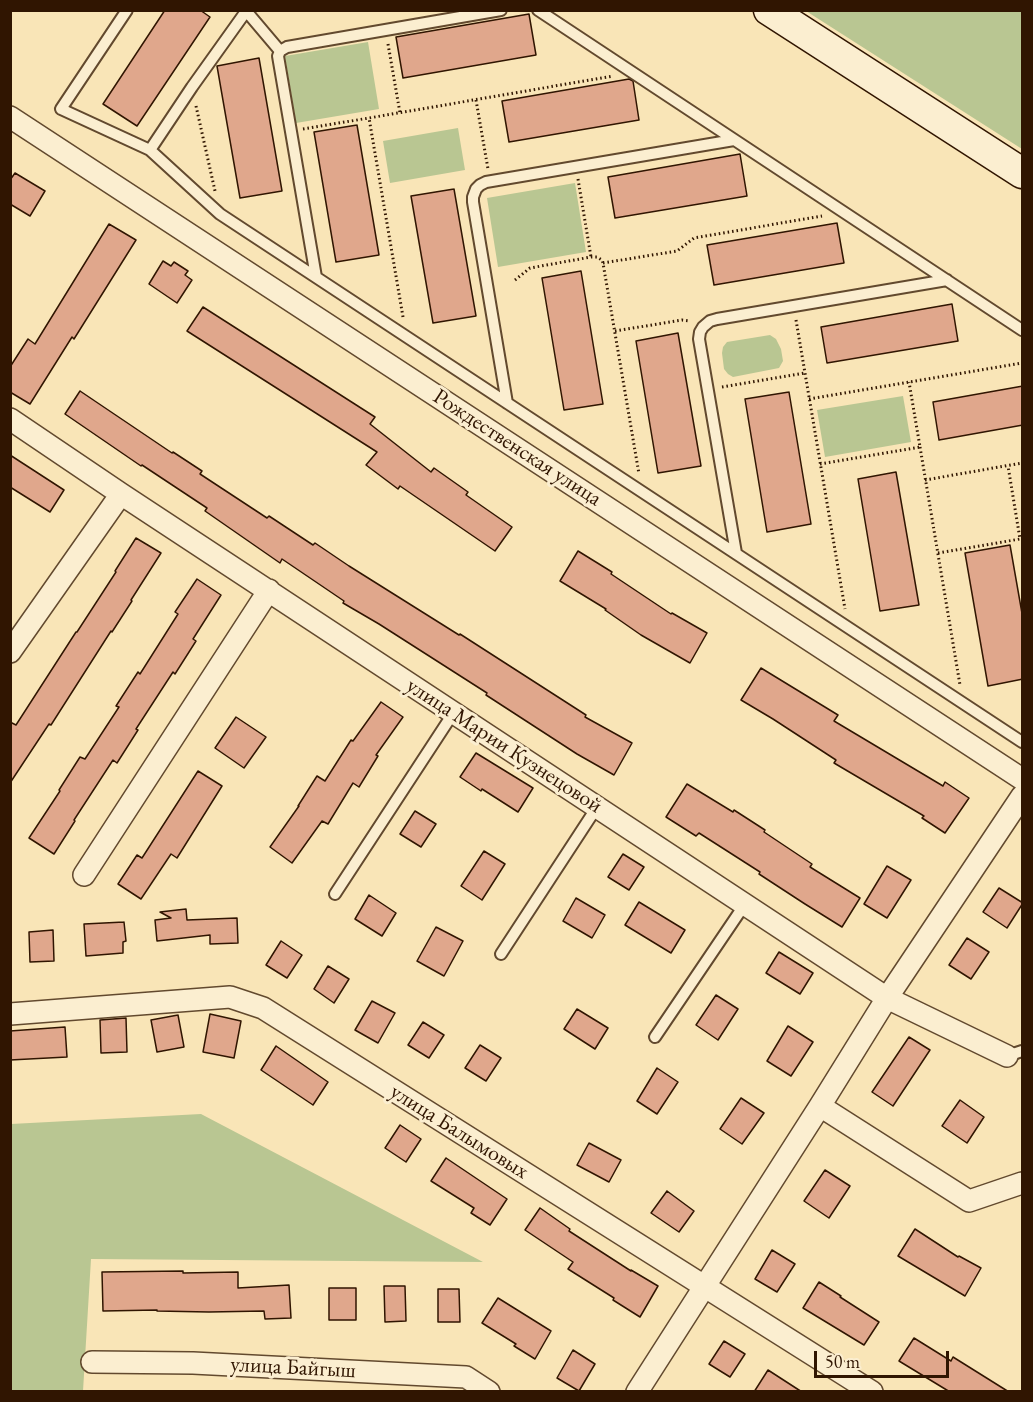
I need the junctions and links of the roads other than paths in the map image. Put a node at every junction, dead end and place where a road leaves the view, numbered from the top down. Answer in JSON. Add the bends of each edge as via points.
{"nodes":[{"id":1,"x":127,"y":10,"type":"edge"},
{"id":2,"x":501,"y":10,"type":"edge"},
{"id":3,"x":538,"y":10,"type":"edge"},
{"id":4,"x":769,"y":10,"type":"edge"},
{"id":5,"x":246,"y":11,"type":"edge"},
{"id":6,"x":280,"y":51,"type":"junction"},
{"id":7,"x":10,"y":117,"type":"edge"},
{"id":8,"x":734,"y":140,"type":"junction"},
{"id":9,"x":150,"y":150,"type":"junction"},
{"id":10,"x":1023,"y":173,"type":"edge"},
{"id":11,"x":316,"y":277,"type":"junction"},
{"id":12,"x":947,"y":280,"type":"junction"},
{"id":13,"x":1023,"y":330,"type":"edge"},
{"id":14,"x":507,"y":403,"type":"junction"},
{"id":15,"x":10,"y":419,"type":"edge"},
{"id":16,"x":121,"y":494,"type":"junction"},
{"id":17,"x":736,"y":553,"type":"junction"},
{"id":18,"x":269,"y":590,"type":"junction"},
{"id":19,"x":10,"y":652,"type":"edge"},
{"id":20,"x":454,"y":712,"type":"junction"},
{"id":21,"x":1023,"y":742,"type":"edge"},
{"id":22,"x":1023,"y":779,"type":"edge"},
{"id":23,"x":1023,"y":796,"type":"edge"},
{"id":24,"x":597,"y":807,"type":"junction"},
{"id":25,"x":84,"y":875,"type":"dead end"},
{"id":26,"x":335,"y":894,"type":"dead end"},
{"id":27,"x":745,"y":904,"type":"junction"},
{"id":28,"x":501,"y":954,"type":"dead end"},
{"id":29,"x":887,"y":998,"type":"junction"},
{"id":30,"x":10,"y":1014,"type":"edge"},
{"id":31,"x":655,"y":1037,"type":"dead end"},
{"id":32,"x":1015,"y":1053,"type":"edge"},
{"id":33,"x":820,"y":1106,"type":"junction"},
{"id":34,"x":1023,"y":1183,"type":"edge"},
{"id":35,"x":704,"y":1286,"type":"junction"},
{"id":36,"x":92,"y":1362,"type":"dead end"},
{"id":37,"x":489,"y":1392,"type":"edge"},
{"id":38,"x":637,"y":1392,"type":"edge"},
{"id":39,"x":872,"y":1392,"type":"edge"}],
"edges":[{"from":1,"to":9,"type":"lane","via":[[61,109]]},
{"from":2,"to":6,"type":"lane"},
{"from":3,"to":8,"type":"lane"},
{"from":4,"to":10,"type":"street"},
{"from":5,"to":6,"type":"lane"},
{"from":5,"to":9,"type":"lane"},
{"from":6,"to":11,"type":"lane"},
{"from":7,"to":22,"type":"street","name":"Рождественская улица"},
{"from":8,"to":12,"type":"lane"},
{"from":8,"to":14,"type":"lane","via":[[490,182],[476,189],[473,202]]},
{"from":9,"to":11,"type":"lane","via":[[220,214]]},
{"from":11,"to":14,"type":"lane"},
{"from":12,"to":13,"type":"lane"},
{"from":12,"to":17,"type":"lane","via":[[717,319],[703,327],[699,339]]},
{"from":14,"to":17,"type":"lane"},
{"from":15,"to":16,"type":"street","name":"улица Марии Кузнецовой"},
{"from":16,"to":18,"type":"street","name":"улица Марии Кузнецовой"},
{"from":16,"to":19,"type":"street"},
{"from":17,"to":21,"type":"lane"},
{"from":18,"to":20,"type":"street","name":"улица Марии Кузнецовой"},
{"from":18,"to":25,"type":"street"},
{"from":20,"to":24,"type":"street","name":"улица Марии Кузнецовой"},
{"from":20,"to":26,"type":"lane"},
{"from":23,"to":29,"type":"street"},
{"from":24,"to":27,"type":"street","name":"улица Марии Кузнецовой"},
{"from":24,"to":28,"type":"lane"},
{"from":27,"to":29,"type":"street","name":"улица Марии Кузнецовой"},
{"from":27,"to":31,"type":"lane"},
{"from":29,"to":32,"type":"street","name":"улица Марии Кузнецовой"},
{"from":29,"to":33,"type":"street"},
{"from":30,"to":35,"type":"street","name":"улица Балымовых","via":[[230,998],[263,1008]]},
{"from":33,"to":34,"type":"street","via":[[969,1201]]},
{"from":33,"to":35,"type":"street"},
{"from":35,"to":38,"type":"street"},
{"from":35,"to":39,"type":"street","name":"улица Балымовых"},
{"from":36,"to":37,"type":"street","name":"улица Байгыш","via":[[193,1363],[465,1377]]}]}
